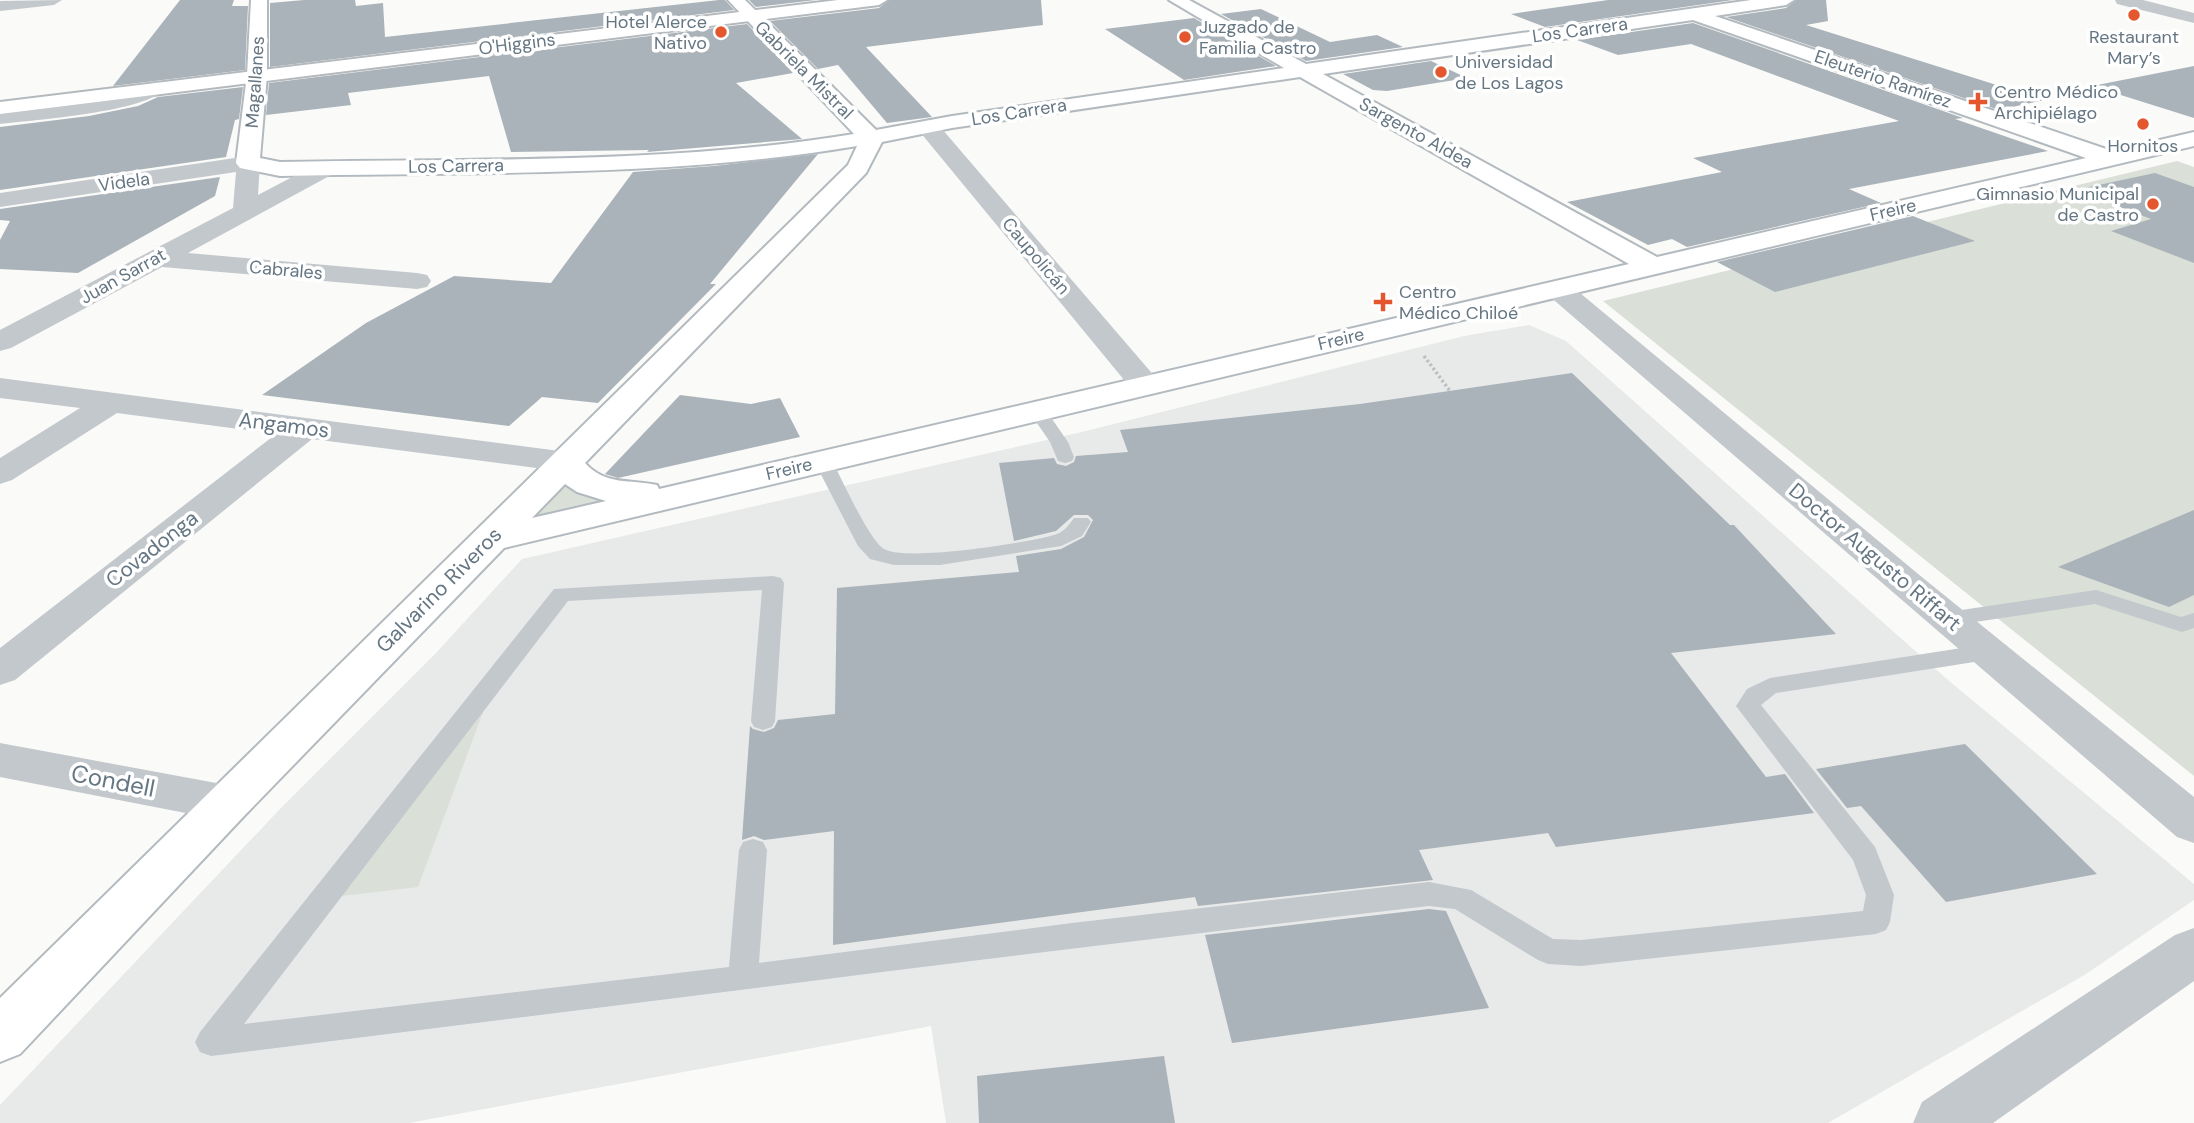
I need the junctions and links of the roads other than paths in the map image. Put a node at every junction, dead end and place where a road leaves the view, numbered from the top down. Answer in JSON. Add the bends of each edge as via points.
{"nodes":[{"id":1,"x":54,"y":0,"type":"edge"},
{"id":2,"x":259,"y":0,"type":"edge"},
{"id":3,"x":736,"y":0,"type":"edge"},
{"id":4,"x":879,"y":0,"type":"edge"},
{"id":5,"x":1177,"y":0,"type":"edge"},
{"id":6,"x":1654,"y":0,"type":"edge"},
{"id":7,"x":1786,"y":0,"type":"edge"},
{"id":8,"x":2123,"y":0,"type":"edge"},
{"id":9,"x":0,"y":6,"type":"edge"},
{"id":10,"x":1694,"y":14,"type":"junction"},
{"id":11,"x":750,"y":16,"type":"junction"},
{"id":12,"x":2194,"y":18,"type":"edge"},
{"id":13,"x":1302,"y":69,"type":"junction"},
{"id":14,"x":257,"y":75,"type":"junction"},
{"id":15,"x":156,"y":88,"type":"junction"},
{"id":16,"x":0,"y":98,"type":"edge"},
{"id":17,"x":0,"y":108,"type":"edge"},
{"id":18,"x":0,"y":118,"type":"edge"},
{"id":19,"x":928,"y":127,"type":"junction"},
{"id":20,"x":872,"y":139,"type":"junction"},
{"id":21,"x":2194,"y":139,"type":"edge"},
{"id":22,"x":2112,"y":159,"type":"junction"},
{"id":23,"x":248,"y":163,"type":"junction"},
{"id":24,"x":325,"y":169,"type":"junction"},
{"id":25,"x":0,"y":200,"type":"edge"},
{"id":26,"x":245,"y":209,"type":"junction"},
{"id":27,"x":156,"y":258,"type":"junction"},
{"id":28,"x":1653,"y":267,"type":"junction"},
{"id":29,"x":417,"y":281,"type":"dead end"},
{"id":30,"x":1558,"y":289,"type":"junction"},
{"id":31,"x":0,"y":342,"type":"edge"},
{"id":32,"x":1145,"y":385,"type":"junction"},
{"id":33,"x":0,"y":388,"type":"edge"},
{"id":34,"x":111,"y":402,"type":"junction"},
{"id":35,"x":1037,"y":411,"type":"junction"},
{"id":36,"x":304,"y":428,"type":"junction"},
{"id":37,"x":1065,"y":457,"type":"dead end"},
{"id":38,"x":823,"y":461,"type":"junction"},
{"id":39,"x":567,"y":462,"type":"junction"},
{"id":40,"x":0,"y":473,"type":"edge"},
{"id":41,"x":690,"y":491,"type":"junction"},
{"id":42,"x":1081,"y":522,"type":"dead end"},
{"id":43,"x":488,"y":540,"type":"junction"},
{"id":44,"x":1948,"y":619,"type":"junction"},
{"id":45,"x":2194,"y":620,"type":"edge"},
{"id":46,"x":1987,"y":652,"type":"junction"},
{"id":47,"x":0,"y":670,"type":"edge"},
{"id":48,"x":763,"y":721,"type":"dead end"},
{"id":49,"x":0,"y":760,"type":"edge"},
{"id":50,"x":227,"y":803,"type":"junction"},
{"id":51,"x":2194,"y":824,"type":"edge"},
{"id":52,"x":753,"y":850,"type":"dead end"},
{"id":53,"x":2194,"y":951,"type":"edge"},
{"id":54,"x":743,"y":978,"type":"junction"},
{"id":55,"x":0,"y":1036,"type":"edge"},
{"id":56,"x":1943,"y":1123,"type":"edge"}],
"edges":[{"from":1,"to":9,"type":"street"},
{"from":2,"to":14,"type":"main road","name":"Magallanes"},
{"from":3,"to":11,"type":"main road","name":"Gabriela Mistral"},
{"from":4,"to":11,"type":"main road","name":"O'Higgins"},
{"from":5,"to":13,"type":"main road","name":"Sargento Aldea"},
{"from":6,"to":10,"type":"main road","name":"Eleuterio Ramírez"},
{"from":7,"to":10,"type":"main road","name":"Los Carrera"},
{"from":8,"to":12,"type":"street"},
{"from":10,"to":13,"type":"main road","name":"Los Carrera"},
{"from":10,"to":22,"type":"main road","name":"Eleuterio Ramírez"},
{"from":11,"to":14,"type":"main road","name":"O'Higgins"},
{"from":11,"to":20,"type":"main road","name":"Gabriela Mistral"},
{"from":13,"to":19,"type":"main road","name":"Los Carrera"},
{"from":13,"to":28,"type":"main road","name":"Sargento Aldea"},
{"from":14,"to":15,"type":"main road","name":"O'Higgins"},
{"from":14,"to":23,"type":"main road","name":"Magallanes"},
{"from":15,"to":16,"type":"street","name":"O'Higgins","via":[[123,83]]},
{"from":15,"to":17,"type":"main road","name":"O'Higgins"},
{"from":15,"to":18,"type":"street","name":"O'Higgins","via":[[132,100]]},
{"from":19,"to":20,"type":"main road","name":"Los Carrera"},
{"from":19,"to":32,"type":"street","name":"Caupolicán"},
{"from":20,"to":24,"type":"main road","name":"Los Carrera","via":[[668,161]]},
{"from":20,"to":39,"type":"main road","name":"Galvarino Riveros","via":[[858,168]]},
{"from":21,"to":22,"type":"main road","name":"Freire"},
{"from":22,"to":28,"type":"main road","name":"Freire"},
{"from":23,"to":24,"type":"main road","name":"Los Carrera"},
{"from":23,"to":25,"type":"street","name":"Videla"},
{"from":23,"to":26,"type":"street"},
{"from":24,"to":26,"type":"street","name":"Juan Sarrat"},
{"from":26,"to":27,"type":"street","name":"Juan Sarrat"},
{"from":27,"to":29,"type":"street","name":"Cabrales"},
{"from":27,"to":31,"type":"street","name":"Juan Sarrat"},
{"from":28,"to":30,"type":"main road","name":"Freire"},
{"from":30,"to":32,"type":"main road","name":"Freire"},
{"from":30,"to":44,"type":"street","name":"Doctor Augusto Riffart"},
{"from":32,"to":35,"type":"main road","name":"Freire"},
{"from":33,"to":34,"type":"street","name":"Angamos"},
{"from":34,"to":36,"type":"street","name":"Angamos"},
{"from":34,"to":40,"type":"street"},
{"from":35,"to":37,"type":"lane"},
{"from":35,"to":38,"type":"main road","name":"Freire"},
{"from":36,"to":39,"type":"street","name":"Angamos"},
{"from":36,"to":47,"type":"street","name":"Covadonga"},
{"from":38,"to":41,"type":"main road","name":"Freire"},
{"from":38,"to":42,"type":"lane","via":[[865,542],[876,553],[901,559],[946,558],[1061,540]]},
{"from":39,"to":41,"type":"main road","via":[[574,476],[587,486],[635,493]]},
{"from":39,"to":43,"type":"main road","name":"Galvarino Riveros"},
{"from":41,"to":43,"type":"main road","name":"Freire"},
{"from":43,"to":50,"type":"main road","name":"Galvarino Riveros"},
{"from":44,"to":45,"type":"lane","via":[[2096,597],[2182,625]]},
{"from":44,"to":46,"type":"street","name":"Doctor Augusto Riffart"},
{"from":46,"to":51,"type":"street","name":"Doctor Augusto Riffart"},
{"from":46,"to":54,"type":"lane","via":[[1770,686],[1748,706],[1865,855],[1880,895],[1877,922],[1592,951],[1548,951],[1461,898],[1429,894]]},
{"from":48,"to":54,"type":"lane","via":[[773,583],[562,594],[211,1042]]},
{"from":49,"to":50,"type":"street","name":"Condell"},
{"from":50,"to":55,"type":"main road","name":"Galvarino Riveros"},
{"from":52,"to":54,"type":"lane"},
{"from":53,"to":56,"type":"street"}]}
